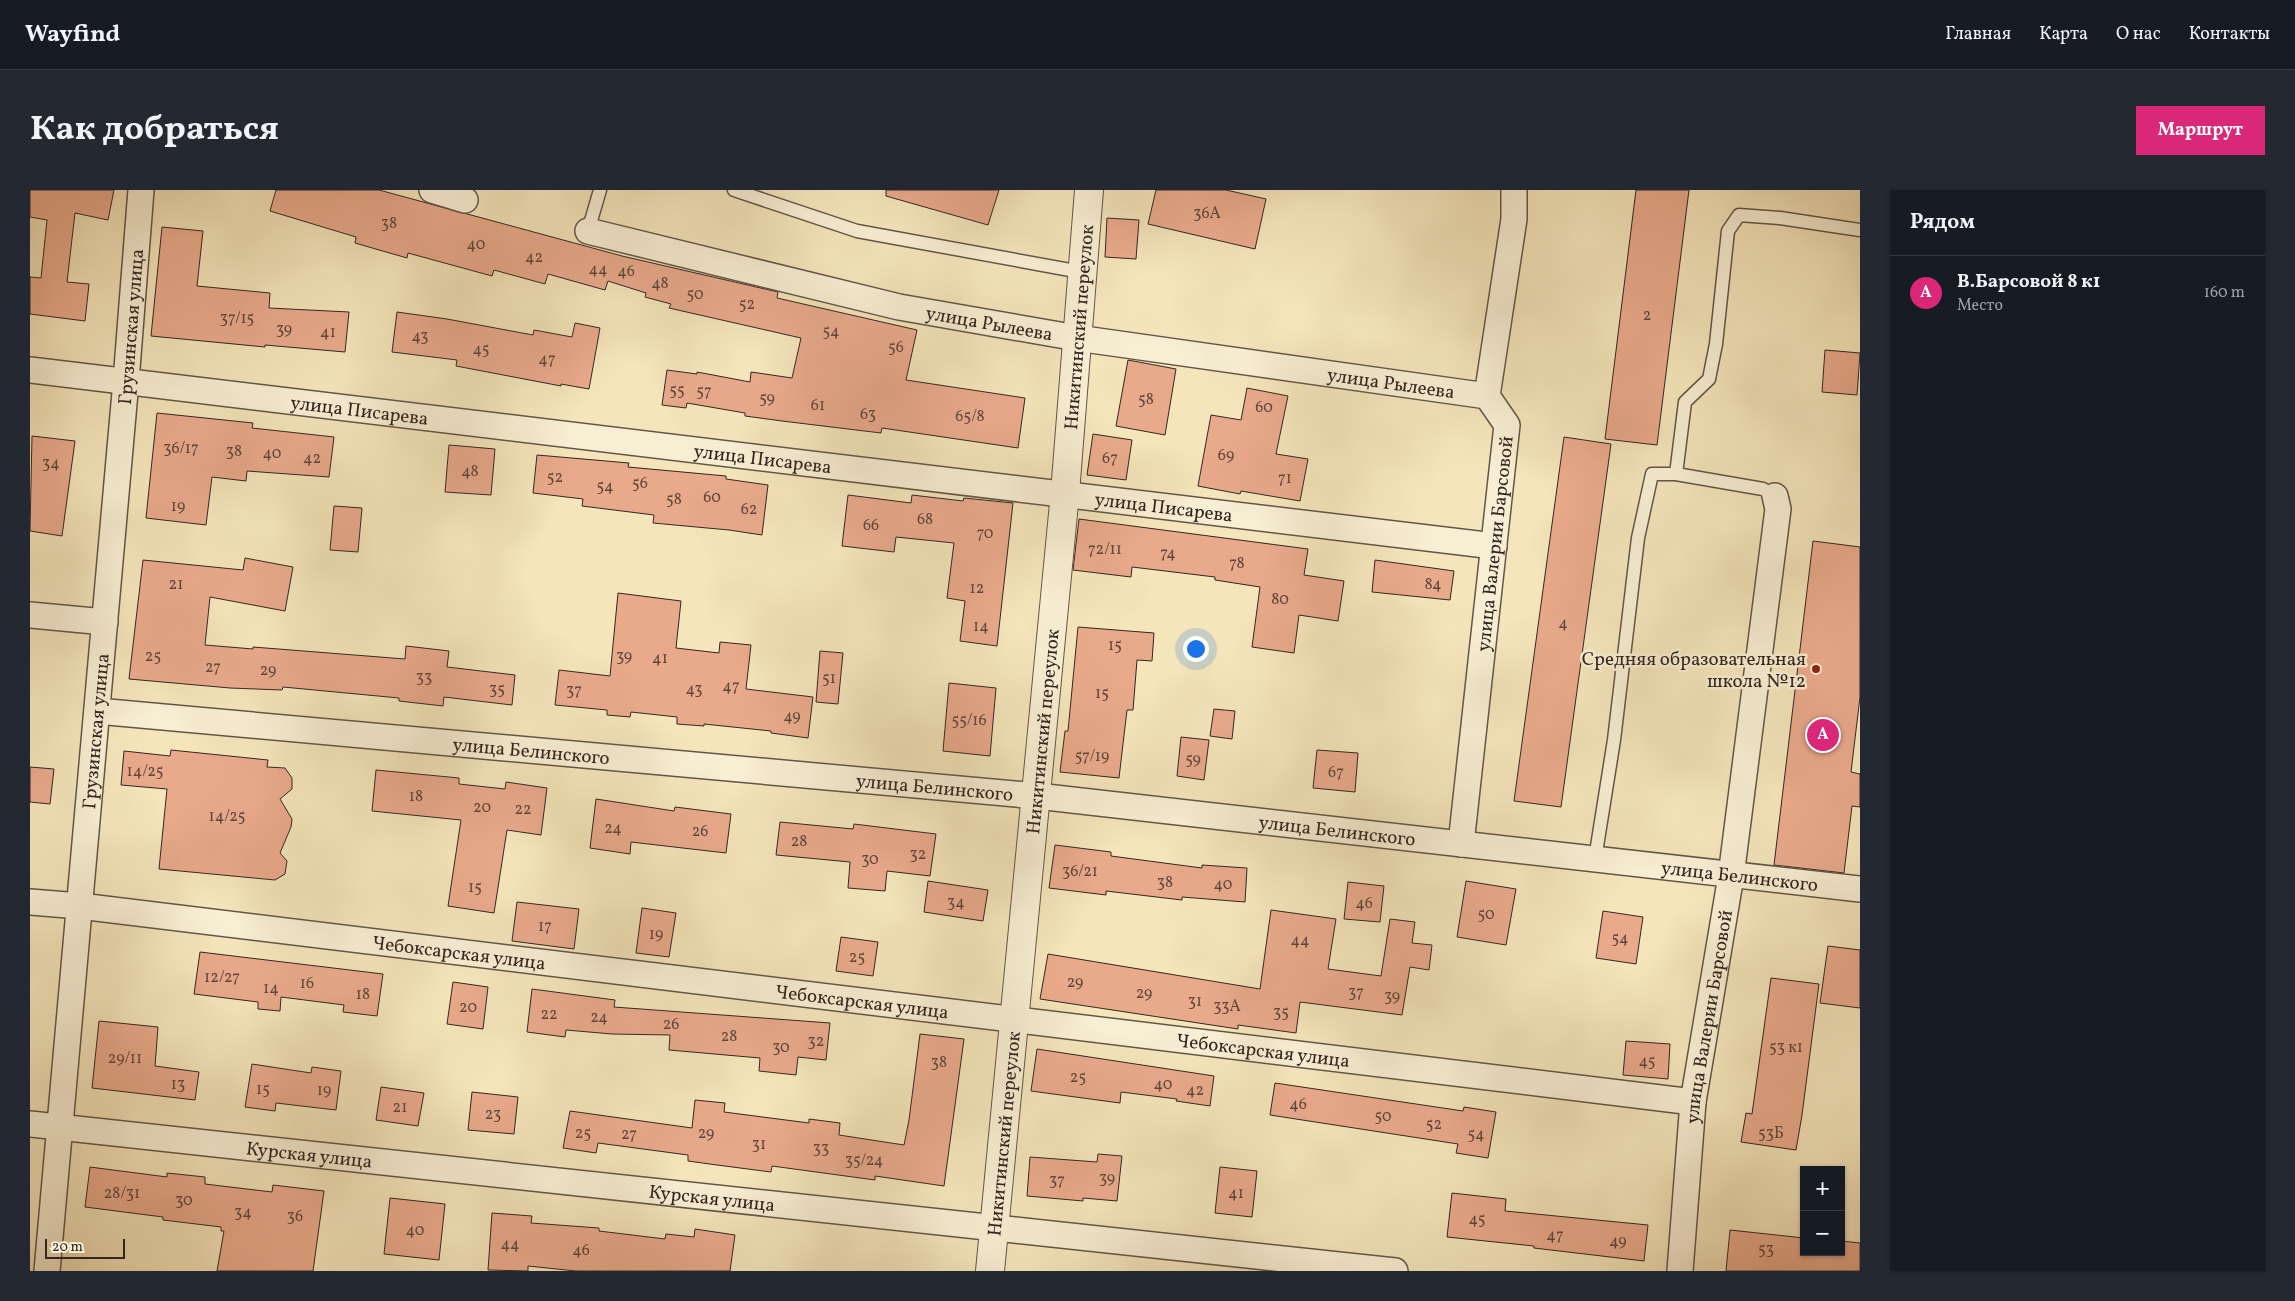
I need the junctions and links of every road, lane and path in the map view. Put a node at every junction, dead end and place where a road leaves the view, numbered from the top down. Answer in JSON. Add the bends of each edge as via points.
{"nodes":[{"id":1,"x":141,"y":190,"type":"edge"},
{"id":2,"x":432,"y":190,"type":"edge"},
{"id":3,"x":600,"y":190,"type":"edge"},
{"id":4,"x":734,"y":190,"type":"edge"},
{"id":5,"x":1088,"y":190,"type":"edge"},
{"id":6,"x":1511,"y":191,"type":"edge"},
{"id":7,"x":464,"y":200,"type":"dead end"},
{"id":8,"x":1860,"y":230,"type":"edge"},
{"id":9,"x":588,"y":231,"type":"joint"},
{"id":10,"x":1081,"y":272,"type":"junction"},
{"id":11,"x":1077,"y":338,"type":"junction"},
{"id":12,"x":30,"y":370,"type":"edge"},
{"id":13,"x":126,"y":381,"type":"junction"},
{"id":14,"x":1487,"y":396,"type":"junction"},
{"id":15,"x":1676,"y":474,"type":"junction"},
{"id":16,"x":1065,"y":493,"type":"junction"},
{"id":17,"x":1775,"y":496,"type":"joint"},
{"id":18,"x":1494,"y":546,"type":"junction"},
{"id":19,"x":30,"y":615,"type":"edge"},
{"id":20,"x":105,"y":622,"type":"junction"},
{"id":21,"x":97,"y":711,"type":"junction"},
{"id":22,"x":1037,"y":796,"type":"junction"},
{"id":23,"x":1461,"y":844,"type":"junction"},
{"id":24,"x":1595,"y":859,"type":"junction"},
{"id":25,"x":1731,"y":876,"type":"junction"},
{"id":26,"x":1860,"y":889,"type":"edge"},
{"id":27,"x":30,"y":902,"type":"edge"},
{"id":28,"x":80,"y":906,"type":"junction"},
{"id":29,"x":1013,"y":1019,"type":"junction"},
{"id":30,"x":1693,"y":1102,"type":"junction"},
{"id":31,"x":30,"y":1124,"type":"edge"},
{"id":32,"x":60,"y":1127,"type":"junction"},
{"id":33,"x":994,"y":1229,"type":"junction"},
{"id":34,"x":47,"y":1271,"type":"edge"},
{"id":35,"x":990,"y":1271,"type":"edge"},
{"id":36,"x":1395,"y":1271,"type":"edge"},
{"id":37,"x":1680,"y":1271,"type":"edge"}],
"edges":[{"from":1,"to":13,"type":"street","name":"Грузинская улица"},
{"from":2,"to":7,"type":"street"},
{"from":3,"to":9,"type":"lane"},
{"from":4,"to":10,"type":"lane","via":[[857,231]]},
{"from":5,"to":10,"type":"street","name":"Никитинский переулок"},
{"from":6,"to":14,"type":"street","via":[[1514,219]]},
{"from":8,"to":15,"type":"lane","via":[[1739,215],[1728,231],[1709,379],[1684,402]]},
{"from":9,"to":11,"type":"street","name":"улица Рылеева","via":[[899,307]]},
{"from":10,"to":11,"type":"street","name":"Никитинский переулок"},
{"from":11,"to":14,"type":"street","name":"улица Рылеева"},
{"from":11,"to":16,"type":"street","name":"Никитинский переулок"},
{"from":12,"to":13,"type":"street","name":"улица Писарева"},
{"from":13,"to":16,"type":"street","name":"улица Писарева"},
{"from":13,"to":20,"type":"street","name":"Грузинская улица"},
{"from":14,"to":18,"type":"street","name":"улица Валерии Барсовой","via":[[1507,426]]},
{"from":15,"to":17,"type":"lane","via":[[1764,489]]},
{"from":15,"to":24,"type":"lane","via":[[1652,474],[1638,538],[1614,740]]},
{"from":16,"to":18,"type":"street","name":"улица Писарева"},
{"from":16,"to":22,"type":"street","name":"Никитинский переулок"},
{"from":17,"to":25,"type":"street","name":"улица Валерии Барсовой","via":[[1778,509]]},
{"from":18,"to":23,"type":"street","name":"улица Валерии Барсовой"},
{"from":19,"to":20,"type":"street"},
{"from":20,"to":21,"type":"street","name":"Грузинская улица"},
{"from":21,"to":22,"type":"street","name":"улица Белинского"},
{"from":21,"to":28,"type":"street","name":"Грузинская улица"},
{"from":22,"to":23,"type":"street","name":"улица Белинского"},
{"from":22,"to":29,"type":"street","name":"Никитинский переулок"},
{"from":23,"to":24,"type":"street","name":"улица Белинского"},
{"from":24,"to":25,"type":"street","name":"улица Белинского"},
{"from":25,"to":26,"type":"street","name":"улица Белинского"},
{"from":25,"to":30,"type":"street","name":"улица Валерии Барсовой"},
{"from":27,"to":28,"type":"street","name":"Чебоксарская улица"},
{"from":28,"to":29,"type":"street","name":"Чебоксарская улица"},
{"from":28,"to":32,"type":"street","name":"Грузинская улица"},
{"from":29,"to":30,"type":"street","name":"Чебоксарская улица"},
{"from":29,"to":33,"type":"street","name":"Никитинский переулок"},
{"from":30,"to":37,"type":"street","name":"улица Валерии Барсовой"},
{"from":31,"to":32,"type":"street","name":"Курская улица"},
{"from":32,"to":33,"type":"street","name":"Курская улица"},
{"from":32,"to":34,"type":"street","name":"Грузинская улица"},
{"from":33,"to":35,"type":"street","name":"Никитинский переулок"},
{"from":33,"to":36,"type":"street","name":"Курская улица"}]}
